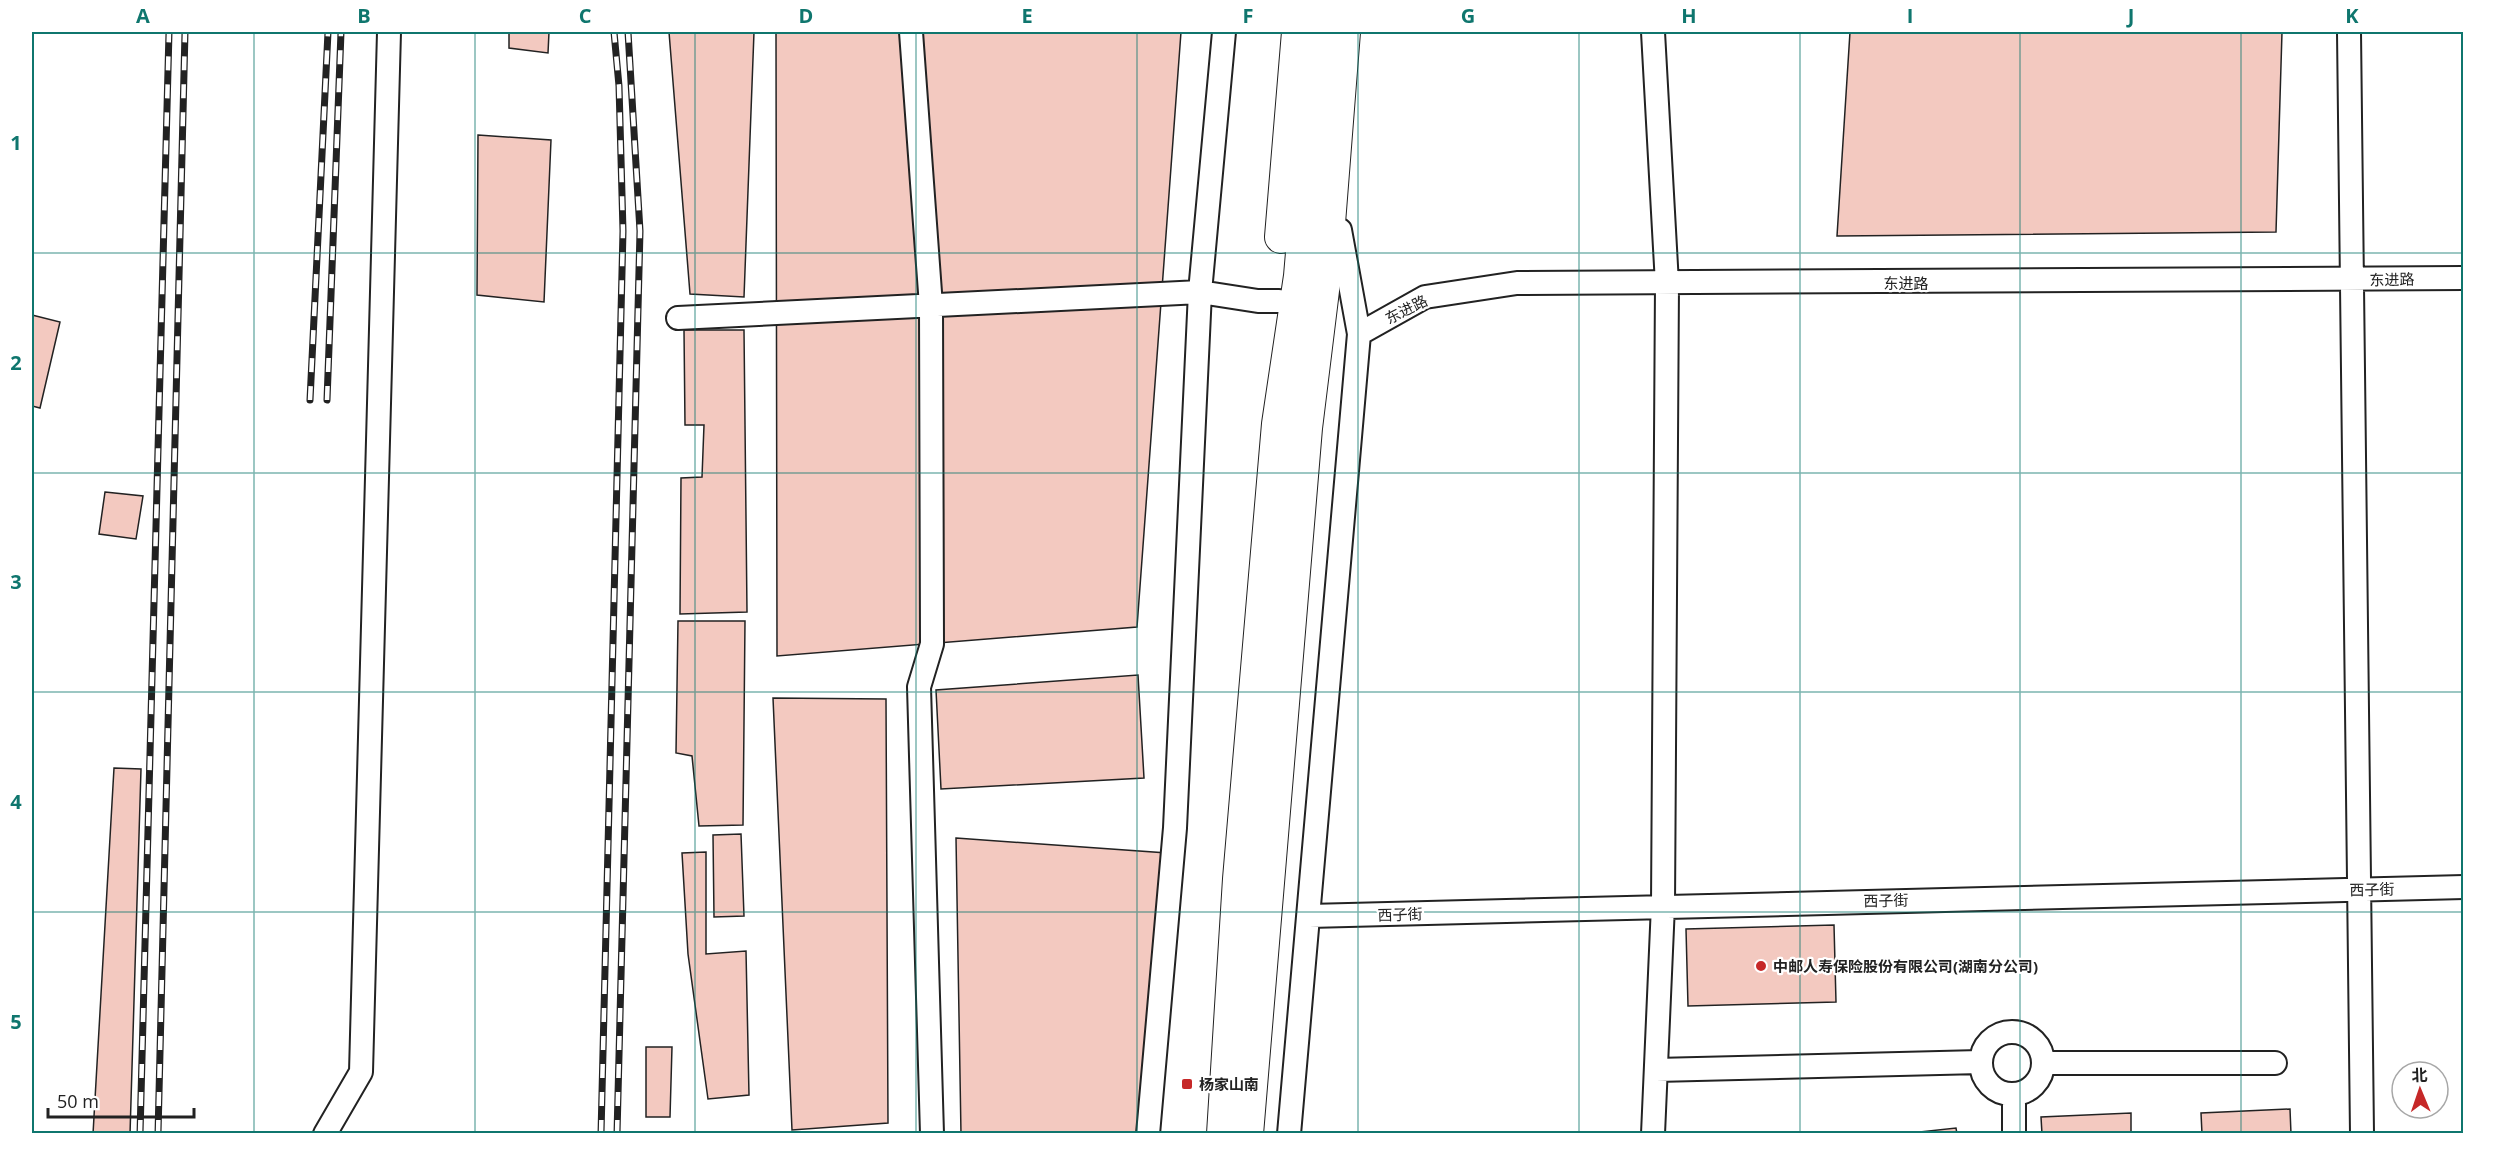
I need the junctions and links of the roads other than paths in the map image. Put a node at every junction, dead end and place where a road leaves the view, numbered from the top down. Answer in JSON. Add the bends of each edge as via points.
{"nodes":[{"id":1,"x":389,"y":32,"type":"edge"},
{"id":2,"x":911,"y":32,"type":"edge"},
{"id":3,"x":1224,"y":32,"type":"edge"},
{"id":4,"x":1298,"y":32,"type":"edge"},
{"id":5,"x":1321,"y":32,"type":"edge"},
{"id":6,"x":1344,"y":32,"type":"edge"},
{"id":7,"x":1358,"y":32,"type":"edge"},
{"id":8,"x":1653,"y":32,"type":"edge"},
{"id":9,"x":2349,"y":32,"type":"edge"},
{"id":10,"x":1340,"y":230,"type":"junction"},
{"id":11,"x":1312,"y":275,"type":"junction"},
{"id":12,"x":2463,"y":278,"type":"edge"},
{"id":13,"x":2353,"y":280,"type":"junction"},
{"id":14,"x":1667,"y":284,"type":"junction"},
{"id":15,"x":1200,"y":292,"type":"junction"},
{"id":16,"x":1279,"y":301,"type":"junction"},
{"id":17,"x":931,"y":306,"type":"junction"},
{"id":18,"x":678,"y":318,"type":"dead end"},
{"id":19,"x":1359,"y":334,"type":"junction"},
{"id":20,"x":1292,"y":426,"type":"junction"},
{"id":21,"x":2463,"y":887,"type":"edge"},
{"id":22,"x":2360,"y":889,"type":"junction"},
{"id":23,"x":1663,"y":905,"type":"junction"},
{"id":24,"x":1309,"y":916,"type":"junction"},
{"id":25,"x":1980,"y":1062,"type":"junction"},
{"id":26,"x":2043,"y":1063,"type":"junction"},
{"id":27,"x":2275,"y":1063,"type":"dead end"},
{"id":28,"x":1656,"y":1070,"type":"junction"},
{"id":29,"x":2014,"y":1094,"type":"junction"},
{"id":30,"x":326,"y":1134,"type":"edge"},
{"id":31,"x":932,"y":1134,"type":"edge"},
{"id":32,"x":1148,"y":1134,"type":"edge"},
{"id":33,"x":1223,"y":1134,"type":"edge"},
{"id":34,"x":1247,"y":1134,"type":"edge"},
{"id":35,"x":1289,"y":1134,"type":"edge"},
{"id":36,"x":1653,"y":1134,"type":"edge"},
{"id":37,"x":2014,"y":1134,"type":"edge"},
{"id":38,"x":2362,"y":1134,"type":"edge"}],
"edges":[{"from":1,"to":30,"type":"street","via":[[361,1072]]},
{"from":2,"to":17,"type":"street"},
{"from":3,"to":15,"type":"street"},
{"from":4,"to":16,"type":"highway","via":[[1278,269]]},
{"from":5,"to":11,"type":"highway"},
{"from":6,"to":11,"type":"highway"},
{"from":7,"to":10,"type":"highway"},
{"from":8,"to":14,"type":"street"},
{"from":9,"to":13,"type":"street"},
{"from":10,"to":19,"type":"street"},
{"from":10,"to":20,"type":"highway"},
{"from":11,"to":20,"type":"highway"},
{"from":12,"to":13,"type":"street","name":"东进路"},
{"from":13,"to":14,"type":"street","name":"东进路"},
{"from":13,"to":22,"type":"street"},
{"from":14,"to":19,"type":"street","name":"东进路","via":[[1517,283],[1425,297]]},
{"from":14,"to":23,"type":"street"},
{"from":15,"to":16,"type":"street"},
{"from":15,"to":17,"type":"street"},
{"from":15,"to":32,"type":"street","via":[[1175,828]]},
{"from":16,"to":20,"type":"highway"},
{"from":17,"to":18,"type":"street"},
{"from":17,"to":31,"type":"street","via":[[932,644],[918,687]]},
{"from":19,"to":24,"type":"street"},
{"from":20,"to":33,"type":"highway","via":[[1239,879]]},
{"from":20,"to":34,"type":"highway"},
{"from":21,"to":22,"type":"street","name":"西子街"},
{"from":22,"to":23,"type":"street","name":"西子街"},
{"from":22,"to":38,"type":"street"},
{"from":23,"to":24,"type":"street","name":"西子街"},
{"from":23,"to":28,"type":"street"},
{"from":24,"to":35,"type":"street"},
{"from":25,"to":26,"type":"street","via":[[1993,1037],[2012,1031],[2031,1037],[2038,1045]]},
{"from":25,"to":28,"type":"street"},
{"from":25,"to":29,"type":"street","via":[[1986,1082],[1994,1089]]},
{"from":26,"to":27,"type":"street"},
{"from":26,"to":29,"type":"street","via":[[2038,1081]]},
{"from":28,"to":36,"type":"street"},
{"from":29,"to":37,"type":"street"}]}
